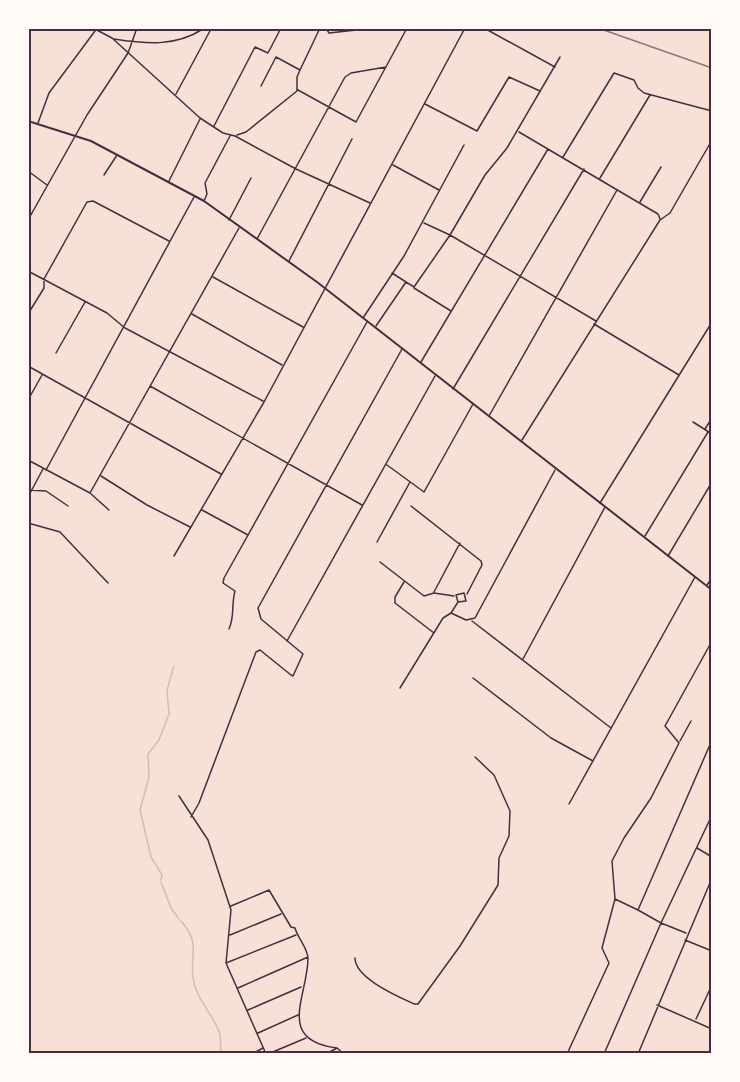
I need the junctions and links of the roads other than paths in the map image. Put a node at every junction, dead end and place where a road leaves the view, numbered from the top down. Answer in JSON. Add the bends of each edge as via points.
{"nodes":[{"id":1,"x":137,"y":28,"type":"edge"},
{"id":2,"x":281,"y":28,"type":"edge"},
{"id":3,"x":320,"y":28,"type":"edge"},
{"id":4,"x":326,"y":28,"type":"edge"},
{"id":5,"x":375,"y":28,"type":"edge"},
{"id":6,"x":407,"y":28,"type":"edge"},
{"id":7,"x":465,"y":28,"type":"edge"},
{"id":8,"x":484,"y":28,"type":"edge"},
{"id":9,"x":94,"y":29,"type":"edge"},
{"id":10,"x":202,"y":29,"type":"edge"},
{"id":11,"x":212,"y":29,"type":"edge"},
{"id":12,"x":112,"y":38,"type":"junction"},
{"id":13,"x":132,"y":42,"type":"junction"},
{"id":14,"x":128,"y":53,"type":"junction"},
{"id":15,"x":268,"y":53,"type":"junction"},
{"id":16,"x":276,"y":57,"type":"junction"},
{"id":17,"x":560,"y":57,"type":"dead end"},
{"id":18,"x":386,"y":67,"type":"junction"},
{"id":19,"x":555,"y":68,"type":"junction"},
{"id":20,"x":300,"y":70,"type":"junction"},
{"id":21,"x":261,"y":86,"type":"dead end"},
{"id":22,"x":298,"y":90,"type":"junction"},
{"id":23,"x":542,"y":92,"type":"junction"},
{"id":24,"x":175,"y":95,"type":"junction"},
{"id":25,"x":650,"y":95,"type":"junction"},
{"id":26,"x":424,"y":104,"type":"junction"},
{"id":27,"x":329,"y":108,"type":"junction"},
{"id":28,"x":711,"y":111,"type":"edge"},
{"id":29,"x":200,"y":118,"type":"junction"},
{"id":30,"x":28,"y":121,"type":"edge"},
{"id":31,"x":38,"y":124,"type":"junction"},
{"id":32,"x":213,"y":127,"type":"junction"},
{"id":33,"x":518,"y":132,"type":"junction"},
{"id":34,"x":75,"y":135,"type":"junction"},
{"id":35,"x":231,"y":135,"type":"junction"},
{"id":36,"x":235,"y":136,"type":"junction"},
{"id":37,"x":352,"y":139,"type":"dead end"},
{"id":38,"x":711,"y":140,"type":"edge"},
{"id":39,"x":464,"y":145,"type":"dead end"},
{"id":40,"x":548,"y":149,"type":"junction"},
{"id":41,"x":117,"y":154,"type":"junction"},
{"id":42,"x":563,"y":158,"type":"junction"},
{"id":43,"x":392,"y":164,"type":"junction"},
{"id":44,"x":661,"y":167,"type":"dead end"},
{"id":45,"x":296,"y":169,"type":"junction"},
{"id":46,"x":584,"y":169,"type":"junction"},
{"id":47,"x":28,"y":171,"type":"edge"},
{"id":48,"x":104,"y":175,"type":"dead end"},
{"id":49,"x":251,"y":178,"type":"dead end"},
{"id":50,"x":600,"y":179,"type":"junction"},
{"id":51,"x":169,"y":182,"type":"junction"},
{"id":52,"x":328,"y":184,"type":"junction"},
{"id":53,"x":48,"y":186,"type":"junction"},
{"id":54,"x":440,"y":190,"type":"junction"},
{"id":55,"x":617,"y":190,"type":"junction"},
{"id":56,"x":195,"y":196,"type":"junction"},
{"id":57,"x":204,"y":201,"type":"junction"},
{"id":58,"x":370,"y":203,"type":"junction"},
{"id":59,"x":640,"y":203,"type":"junction"},
{"id":60,"x":229,"y":219,"type":"junction"},
{"id":61,"x":28,"y":220,"type":"edge"},
{"id":62,"x":660,"y":220,"type":"junction"},
{"id":63,"x":423,"y":222,"type":"junction"},
{"id":64,"x":239,"y":227,"type":"junction"},
{"id":65,"x":450,"y":235,"type":"junction"},
{"id":66,"x":257,"y":240,"type":"junction"},
{"id":67,"x":170,"y":242,"type":"junction"},
{"id":68,"x":485,"y":256,"type":"junction"},
{"id":69,"x":288,"y":262,"type":"junction"},
{"id":70,"x":28,"y":271,"type":"edge"},
{"id":71,"x":392,"y":273,"type":"junction"},
{"id":72,"x":212,"y":276,"type":"junction"},
{"id":73,"x":520,"y":276,"type":"junction"},
{"id":74,"x":44,"y":279,"type":"junction"},
{"id":75,"x":406,"y":282,"type":"junction"},
{"id":76,"x":414,"y":287,"type":"junction"},
{"id":77,"x":325,"y":288,"type":"junction"},
{"id":78,"x":555,"y":296,"type":"junction"},
{"id":79,"x":85,"y":301,"type":"junction"},
{"id":80,"x":452,"y":312,"type":"junction"},
{"id":81,"x":191,"y":313,"type":"junction"},
{"id":82,"x":28,"y":314,"type":"edge"},
{"id":83,"x":363,"y":318,"type":"junction"},
{"id":84,"x":367,"y":321,"type":"junction"},
{"id":85,"x":595,"y":322,"type":"junction"},
{"id":86,"x":711,"y":322,"type":"edge"},
{"id":87,"x":304,"y":327,"type":"junction"},
{"id":88,"x":124,"y":328,"type":"junction"},
{"id":89,"x":375,"y":328,"type":"junction"},
{"id":90,"x":402,"y":349,"type":"junction"},
{"id":91,"x":169,"y":351,"type":"junction"},
{"id":92,"x":56,"y":353,"type":"dead end"},
{"id":93,"x":420,"y":363,"type":"junction"},
{"id":94,"x":28,"y":366,"type":"edge"},
{"id":95,"x":283,"y":366,"type":"junction"},
{"id":96,"x":43,"y":374,"type":"junction"},
{"id":97,"x":436,"y":375,"type":"junction"},
{"id":98,"x":680,"y":375,"type":"junction"},
{"id":99,"x":150,"y":386,"type":"junction"},
{"id":100,"x":453,"y":389,"type":"junction"},
{"id":101,"x":28,"y":399,"type":"edge"},
{"id":102,"x":85,"y":399,"type":"junction"},
{"id":103,"x":264,"y":402,"type":"junction"},
{"id":104,"x":473,"y":404,"type":"junction"},
{"id":105,"x":488,"y":417,"type":"junction"},
{"id":106,"x":711,"y":418,"type":"edge"},
{"id":107,"x":693,"y":422,"type":"dead end"},
{"id":108,"x":129,"y":423,"type":"junction"},
{"id":109,"x":705,"y":430,"type":"junction"},
{"id":110,"x":708,"y":432,"type":"junction"},
{"id":111,"x":711,"y":434,"type":"edge"},
{"id":112,"x":243,"y":439,"type":"junction"},
{"id":113,"x":521,"y":441,"type":"junction"},
{"id":114,"x":28,"y":460,"type":"edge"},
{"id":115,"x":288,"y":464,"type":"junction"},
{"id":116,"x":386,"y":465,"type":"junction"},
{"id":117,"x":45,"y":469,"type":"junction"},
{"id":118,"x":556,"y":469,"type":"junction"},
{"id":119,"x":222,"y":474,"type":"junction"},
{"id":120,"x":101,"y":476,"type":"junction"},
{"id":121,"x":410,"y":482,"type":"junction"},
{"id":122,"x":711,"y":482,"type":"edge"},
{"id":123,"x":326,"y":484,"type":"junction"},
{"id":124,"x":30,"y":491,"type":"edge"},
{"id":125,"x":90,"y":494,"type":"junction"},
{"id":126,"x":28,"y":497,"type":"edge"},
{"id":127,"x":600,"y":502,"type":"junction"},
{"id":128,"x":68,"y":506,"type":"dead end"},
{"id":129,"x":363,"y":506,"type":"junction"},
{"id":130,"x":411,"y":506,"type":"dead end"},
{"id":131,"x":606,"y":507,"type":"junction"},
{"id":132,"x":109,"y":510,"type":"dead end"},
{"id":133,"x":202,"y":510,"type":"junction"},
{"id":134,"x":28,"y":523,"type":"edge"},
{"id":135,"x":191,"y":527,"type":"junction"},
{"id":136,"x":249,"y":535,"type":"junction"},
{"id":137,"x":644,"y":537,"type":"junction"},
{"id":138,"x":377,"y":542,"type":"dead end"},
{"id":139,"x":460,"y":543,"type":"junction"},
{"id":140,"x":174,"y":556,"type":"dead end"},
{"id":141,"x":668,"y":556,"type":"junction"},
{"id":142,"x":380,"y":562,"type":"dead end"},
{"id":143,"x":695,"y":577,"type":"junction"},
{"id":144,"x":711,"y":578,"type":"edge"},
{"id":145,"x":404,"y":581,"type":"junction"},
{"id":146,"x":108,"y":583,"type":"dead end"},
{"id":147,"x":707,"y":586,"type":"junction"},
{"id":148,"x":711,"y":590,"type":"edge"},
{"id":149,"x":434,"y":593,"type":"junction"},
{"id":150,"x":466,"y":595,"type":"junction"},
{"id":151,"x":455,"y":597,"type":"junction"},
{"id":152,"x":458,"y":602,"type":"junction"},
{"id":153,"x":451,"y":613,"type":"junction"},
{"id":154,"x":471,"y":621,"type":"junction"},
{"id":155,"x":229,"y":629,"type":"dead end"},
{"id":156,"x":434,"y":633,"type":"junction"},
{"id":157,"x":287,"y":641,"type":"junction"},
{"id":158,"x":711,"y":641,"type":"edge"},
{"id":159,"x":523,"y":659,"type":"junction"},
{"id":160,"x":473,"y":678,"type":"dead end"},
{"id":161,"x":400,"y":688,"type":"dead end"},
{"id":162,"x":691,"y":721,"type":"dead end"},
{"id":163,"x":612,"y":729,"type":"junction"},
{"id":164,"x":711,"y":742,"type":"edge"},
{"id":165,"x":679,"y":743,"type":"junction"},
{"id":166,"x":475,"y":758,"type":"dead end"},
{"id":167,"x":594,"y":762,"type":"junction"},
{"id":168,"x":179,"y":796,"type":"dead end"},
{"id":169,"x":569,"y":804,"type":"dead end"},
{"id":170,"x":711,"y":815,"type":"edge"},
{"id":171,"x":191,"y":817,"type":"junction"},
{"id":172,"x":696,"y":848,"type":"junction"},
{"id":173,"x":711,"y":857,"type":"edge"},
{"id":174,"x":711,"y":878,"type":"edge"},
{"id":175,"x":615,"y":898,"type":"junction"},
{"id":176,"x":231,"y":907,"type":"junction"},
{"id":177,"x":638,"y":910,"type":"junction"},
{"id":178,"x":283,"y":913,"type":"junction"},
{"id":179,"x":661,"y":923,"type":"junction"},
{"id":180,"x":687,"y":934,"type":"junction"},
{"id":181,"x":230,"y":935,"type":"junction"},
{"id":182,"x":297,"y":935,"type":"junction"},
{"id":183,"x":684,"y":939,"type":"junction"},
{"id":184,"x":711,"y":951,"type":"edge"},
{"id":185,"x":308,"y":957,"type":"junction"},
{"id":186,"x":355,"y":958,"type":"dead end"},
{"id":187,"x":226,"y":963,"type":"junction"},
{"id":188,"x":711,"y":985,"type":"edge"},
{"id":189,"x":303,"y":986,"type":"junction"},
{"id":190,"x":237,"y":988,"type":"junction"},
{"id":191,"x":656,"y":1005,"type":"junction"},
{"id":192,"x":247,"y":1010,"type":"junction"},
{"id":193,"x":299,"y":1015,"type":"junction"},
{"id":194,"x":695,"y":1020,"type":"junction"},
{"id":195,"x":711,"y":1029,"type":"edge"},
{"id":196,"x":258,"y":1033,"type":"junction"},
{"id":197,"x":307,"y":1037,"type":"junction"},
{"id":198,"x":264,"y":1048,"type":"junction"},
{"id":199,"x":338,"y":1048,"type":"junction"},
{"id":200,"x":252,"y":1053,"type":"edge"},
{"id":201,"x":267,"y":1053,"type":"edge"},
{"id":202,"x":326,"y":1053,"type":"edge"},
{"id":203,"x":344,"y":1053,"type":"edge"},
{"id":204,"x":567,"y":1053,"type":"edge"},
{"id":205,"x":604,"y":1053,"type":"edge"},
{"id":206,"x":638,"y":1053,"type":"edge"}],
"edges":[{"from":1,"to":13,"type":"street"},
{"from":2,"to":15,"type":"street"},
{"from":3,"to":20,"type":"street"},
{"from":4,"to":5,"type":"street","via":[[336,35]]},
{"from":6,"to":18,"type":"street"},
{"from":7,"to":26,"type":"street"},
{"from":8,"to":19,"type":"street"},
{"from":9,"to":12,"type":"street"},
{"from":9,"to":31,"type":"street","via":[[49,93]]},
{"from":10,"to":11,"type":"street"},
{"from":10,"to":13,"type":"street","via":[[177,41]]},
{"from":11,"to":24,"type":"street"},
{"from":12,"to":13,"type":"street"},
{"from":12,"to":14,"type":"street"},
{"from":13,"to":14,"type":"street"},
{"from":14,"to":24,"type":"street"},
{"from":14,"to":34,"type":"street"},
{"from":15,"to":16,"type":"street"},
{"from":15,"to":32,"type":"street","via":[[255,47]]},
{"from":16,"to":20,"type":"street"},
{"from":16,"to":21,"type":"street"},
{"from":17,"to":19,"type":"street"},
{"from":18,"to":27,"type":"street","via":[[348,74]]},
{"from":18,"to":27,"type":"street","via":[[356,122]]},
{"from":19,"to":23,"type":"street"},
{"from":20,"to":22,"type":"street"},
{"from":22,"to":27,"type":"street"},
{"from":22,"to":36,"type":"street","via":[[246,132]]},
{"from":23,"to":26,"type":"street","via":[[509,77],[477,131]]},
{"from":23,"to":33,"type":"street"},
{"from":24,"to":29,"type":"street"},
{"from":25,"to":28,"type":"street"},
{"from":25,"to":42,"type":"street","via":[[638,88],[634,80],[614,73]]},
{"from":25,"to":50,"type":"street"},
{"from":26,"to":43,"type":"street"},
{"from":27,"to":45,"type":"street"},
{"from":29,"to":32,"type":"street"},
{"from":29,"to":51,"type":"street"},
{"from":30,"to":31,"type":"street"},
{"from":31,"to":34,"type":"street"},
{"from":32,"to":35,"type":"street"},
{"from":33,"to":40,"type":"street"},
{"from":33,"to":65,"type":"street","via":[[485,175]]},
{"from":34,"to":41,"type":"street"},
{"from":34,"to":53,"type":"street"},
{"from":35,"to":36,"type":"street"},
{"from":35,"to":57,"type":"street","via":[[205,183]]},
{"from":36,"to":45,"type":"street"},
{"from":37,"to":52,"type":"street"},
{"from":38,"to":62,"type":"street","via":[[670,213]]},
{"from":39,"to":54,"type":"street"},
{"from":40,"to":42,"type":"street"},
{"from":40,"to":68,"type":"street"},
{"from":41,"to":48,"type":"street"},
{"from":41,"to":51,"type":"street"},
{"from":42,"to":46,"type":"street"},
{"from":43,"to":54,"type":"street"},
{"from":43,"to":58,"type":"street"},
{"from":44,"to":59,"type":"street"},
{"from":45,"to":52,"type":"street"},
{"from":45,"to":66,"type":"street"},
{"from":46,"to":50,"type":"street"},
{"from":46,"to":73,"type":"street"},
{"from":47,"to":53,"type":"street"},
{"from":49,"to":60,"type":"street"},
{"from":50,"to":55,"type":"street"},
{"from":51,"to":56,"type":"street"},
{"from":52,"to":58,"type":"street"},
{"from":52,"to":69,"type":"street"},
{"from":53,"to":61,"type":"street"},
{"from":54,"to":63,"type":"street"},
{"from":55,"to":59,"type":"street"},
{"from":55,"to":78,"type":"street"},
{"from":56,"to":57,"type":"street"},
{"from":56,"to":67,"type":"street"},
{"from":57,"to":60,"type":"street"},
{"from":58,"to":77,"type":"street"},
{"from":59,"to":62,"type":"street"},
{"from":60,"to":64,"type":"street"},
{"from":62,"to":85,"type":"street"},
{"from":63,"to":65,"type":"street"},
{"from":63,"to":71,"type":"street"},
{"from":64,"to":66,"type":"street"},
{"from":64,"to":72,"type":"street"},
{"from":65,"to":68,"type":"street"},
{"from":65,"to":76,"type":"street"},
{"from":66,"to":69,"type":"street"},
{"from":67,"to":74,"type":"street","via":[[90,200]]},
{"from":67,"to":88,"type":"street"},
{"from":68,"to":73,"type":"street"},
{"from":68,"to":80,"type":"street"},
{"from":69,"to":77,"type":"street"},
{"from":70,"to":74,"type":"street"},
{"from":71,"to":75,"type":"street"},
{"from":71,"to":83,"type":"street"},
{"from":72,"to":81,"type":"street"},
{"from":72,"to":87,"type":"street"},
{"from":73,"to":78,"type":"street"},
{"from":73,"to":100,"type":"street"},
{"from":74,"to":79,"type":"street"},
{"from":74,"to":82,"type":"street","via":[[44,288]]},
{"from":75,"to":76,"type":"street"},
{"from":75,"to":89,"type":"street"},
{"from":76,"to":80,"type":"street"},
{"from":77,"to":83,"type":"street"},
{"from":77,"to":87,"type":"street"},
{"from":78,"to":85,"type":"street"},
{"from":78,"to":105,"type":"street"},
{"from":79,"to":88,"type":"street"},
{"from":79,"to":92,"type":"street"},
{"from":80,"to":93,"type":"street"},
{"from":81,"to":91,"type":"street"},
{"from":81,"to":95,"type":"street"},
{"from":83,"to":84,"type":"street"},
{"from":84,"to":89,"type":"street"},
{"from":84,"to":115,"type":"street"},
{"from":85,"to":98,"type":"street"},
{"from":85,"to":113,"type":"street"},
{"from":86,"to":98,"type":"street"},
{"from":87,"to":95,"type":"street"},
{"from":88,"to":91,"type":"street"},
{"from":88,"to":102,"type":"street"},
{"from":89,"to":90,"type":"street"},
{"from":90,"to":93,"type":"street"},
{"from":90,"to":123,"type":"street"},
{"from":91,"to":99,"type":"street"},
{"from":91,"to":103,"type":"street"},
{"from":93,"to":97,"type":"street"},
{"from":94,"to":96,"type":"street"},
{"from":95,"to":103,"type":"street"},
{"from":96,"to":101,"type":"street"},
{"from":96,"to":102,"type":"street"},
{"from":97,"to":100,"type":"street"},
{"from":97,"to":116,"type":"street"},
{"from":98,"to":127,"type":"street"},
{"from":99,"to":108,"type":"street"},
{"from":99,"to":112,"type":"street"},
{"from":100,"to":104,"type":"street"},
{"from":102,"to":108,"type":"street"},
{"from":102,"to":117,"type":"street"},
{"from":103,"to":112,"type":"street"},
{"from":104,"to":105,"type":"street"},
{"from":104,"to":121,"type":"street","via":[[424,492]]},
{"from":105,"to":113,"type":"street"},
{"from":106,"to":109,"type":"street"},
{"from":107,"to":109,"type":"street"},
{"from":108,"to":119,"type":"street"},
{"from":108,"to":120,"type":"street"},
{"from":109,"to":110,"type":"street"},
{"from":110,"to":111,"type":"street"},
{"from":110,"to":137,"type":"street"},
{"from":112,"to":115,"type":"street"},
{"from":112,"to":119,"type":"street"},
{"from":113,"to":118,"type":"street"},
{"from":114,"to":117,"type":"street"},
{"from":115,"to":123,"type":"street"},
{"from":115,"to":136,"type":"street"},
{"from":116,"to":121,"type":"street"},
{"from":116,"to":129,"type":"street"},
{"from":117,"to":124,"type":"street"},
{"from":117,"to":125,"type":"street"},
{"from":118,"to":127,"type":"street"},
{"from":118,"to":154,"type":"street"},
{"from":119,"to":133,"type":"street"},
{"from":120,"to":125,"type":"street"},
{"from":120,"to":135,"type":"street"},
{"from":121,"to":138,"type":"street"},
{"from":122,"to":141,"type":"street"},
{"from":123,"to":129,"type":"street"},
{"from":123,"to":157,"type":"street","via":[[260,602],[261,619]]},
{"from":124,"to":126,"type":"street"},
{"from":124,"to":128,"type":"street","via":[[46,490]]},
{"from":125,"to":132,"type":"street"},
{"from":127,"to":131,"type":"street"},
{"from":129,"to":157,"type":"street"},
{"from":130,"to":139,"type":"street"},
{"from":131,"to":137,"type":"street"},
{"from":131,"to":159,"type":"street"},
{"from":133,"to":135,"type":"street"},
{"from":133,"to":136,"type":"street"},
{"from":134,"to":146,"type":"street","via":[[60,532]]},
{"from":135,"to":140,"type":"street"},
{"from":136,"to":155,"type":"street","via":[[223,583],[235,591],[234,620]]},
{"from":137,"to":141,"type":"street"},
{"from":139,"to":149,"type":"street"},
{"from":139,"to":150,"type":"street","via":[[482,563]]},
{"from":141,"to":143,"type":"street"},
{"from":142,"to":145,"type":"street"},
{"from":143,"to":147,"type":"street"},
{"from":143,"to":163,"type":"street"},
{"from":144,"to":147,"type":"street"},
{"from":145,"to":149,"type":"street","via":[[424,596]]},
{"from":145,"to":156,"type":"street","via":[[395,603]]},
{"from":147,"to":148,"type":"street"},
{"from":149,"to":151,"type":"street"},
{"from":150,"to":151,"type":"street","via":[[460,592]]},
{"from":150,"to":152,"type":"street","via":[[465,602]]},
{"from":151,"to":152,"type":"street"},
{"from":152,"to":153,"type":"street"},
{"from":153,"to":154,"type":"street"},
{"from":153,"to":156,"type":"street","via":[[442,618]]},
{"from":154,"to":159,"type":"street"},
{"from":156,"to":161,"type":"street"},
{"from":157,"to":171,"type":"street","via":[[303,654],[297,669],[293,676],[260,650],[256,652]]},
{"from":158,"to":165,"type":"street","via":[[665,726]]},
{"from":159,"to":163,"type":"street"},
{"from":160,"to":167,"type":"street","via":[[551,738]]},
{"from":162,"to":165,"type":"street"},
{"from":163,"to":167,"type":"street"},
{"from":164,"to":177,"type":"street"},
{"from":165,"to":175,"type":"street","via":[[651,798],[614,855],[611,866]]},
{"from":166,"to":186,"type":"street","via":[[494,776],[510,811],[509,836],[499,858],[498,885],[418,1004],[361,973]]},
{"from":167,"to":169,"type":"street"},
{"from":168,"to":171,"type":"street"},
{"from":170,"to":172,"type":"street"},
{"from":171,"to":176,"type":"street","via":[[208,840]]},
{"from":172,"to":173,"type":"street"},
{"from":172,"to":179,"type":"street"},
{"from":174,"to":180,"type":"street"},
{"from":175,"to":177,"type":"street"},
{"from":175,"to":204,"type":"street","via":[[602,948],[609,963]]},
{"from":176,"to":178,"type":"street","via":[[269,890]]},
{"from":176,"to":181,"type":"street"},
{"from":177,"to":179,"type":"street"},
{"from":178,"to":181,"type":"street"},
{"from":178,"to":182,"type":"street"},
{"from":179,"to":180,"type":"street"},
{"from":179,"to":205,"type":"street"},
{"from":180,"to":183,"type":"street"},
{"from":181,"to":187,"type":"street"},
{"from":182,"to":185,"type":"street"},
{"from":182,"to":187,"type":"street"},
{"from":183,"to":184,"type":"street"},
{"from":183,"to":191,"type":"street"},
{"from":185,"to":189,"type":"street"},
{"from":185,"to":190,"type":"street"},
{"from":187,"to":190,"type":"street"},
{"from":188,"to":194,"type":"street"},
{"from":189,"to":192,"type":"street"},
{"from":189,"to":193,"type":"street"},
{"from":190,"to":192,"type":"street"},
{"from":191,"to":194,"type":"street"},
{"from":191,"to":206,"type":"street"},
{"from":192,"to":196,"type":"street"},
{"from":193,"to":196,"type":"street"},
{"from":193,"to":197,"type":"street"},
{"from":194,"to":195,"type":"street"},
{"from":196,"to":198,"type":"street"},
{"from":197,"to":199,"type":"street","via":[[319,1046]]},
{"from":197,"to":201,"type":"street"},
{"from":198,"to":200,"type":"street"},
{"from":198,"to":201,"type":"street"},
{"from":199,"to":202,"type":"street"},
{"from":199,"to":203,"type":"street"}]}
